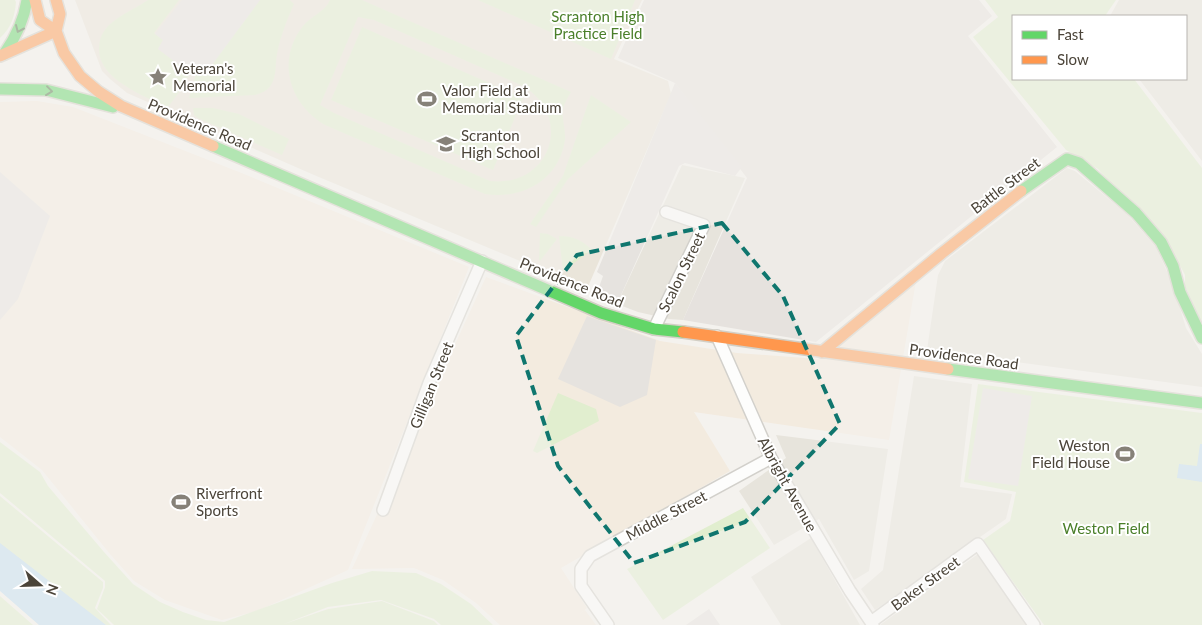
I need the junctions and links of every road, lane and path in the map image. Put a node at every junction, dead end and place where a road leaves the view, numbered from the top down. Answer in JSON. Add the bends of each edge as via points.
{"nodes":[{"id":1,"x":27,"y":0,"type":"edge"},
{"id":2,"x":35,"y":0,"type":"edge"},
{"id":3,"x":56,"y":0,"type":"edge"},
{"id":4,"x":56,"y":31,"type":"junction"},
{"id":5,"x":2,"y":55,"type":"edge"},
{"id":6,"x":0,"y":90,"type":"edge"},
{"id":7,"x":134,"y":112,"type":"junction"},
{"id":8,"x":666,"y":212,"type":"dead end"},
{"id":9,"x":482,"y":261,"type":"junction"},
{"id":10,"x":654,"y":329,"type":"junction"},
{"id":11,"x":717,"y":336,"type":"junction"},
{"id":12,"x":1202,"y":338,"type":"edge"},
{"id":13,"x":822,"y":352,"type":"junction"},
{"id":14,"x":1202,"y":402,"type":"edge"},
{"id":15,"x":771,"y":458,"type":"junction"},
{"id":16,"x":384,"y":510,"type":"dead end"},
{"id":17,"x":872,"y":624,"type":"edge"},
{"id":18,"x":608,"y":625,"type":"edge"},
{"id":19,"x":1034,"y":625,"type":"edge"}],
"edges":[{"from":1,"to":5,"type":"main road","one_way":true,"via":[[22,23]]},
{"from":2,"to":4,"type":"main road","name":"Providence Road","via":[[40,20]]},
{"from":3,"to":4,"type":"main road","name":"Providence Road","via":[[60,14]]},
{"from":4,"to":5,"type":"main road"},
{"from":4,"to":7,"type":"main road","name":"Providence Road","via":[[64,54],[80,76],[109,100]]},
{"from":6,"to":7,"type":"main road","one_way":true,"via":[[59,92]]},
{"from":7,"to":9,"type":"main road","name":"Providence Road"},
{"from":8,"to":10,"type":"street","name":"Scalon Street","via":[[704,225]]},
{"from":9,"to":10,"type":"main road","name":"Providence Road","via":[[601,313]]},
{"from":9,"to":16,"type":"street","name":"Gilligan Street","via":[[429,383]]},
{"from":10,"to":11,"type":"main road","name":"Providence Road"},
{"from":11,"to":13,"type":"main road","name":"Providence Road"},
{"from":11,"to":15,"type":"street","name":"Albright Avenue"},
{"from":12,"to":13,"type":"main road","name":"Battle Street","via":[[1161,242],[1136,213],[1080,163],[1067,159],[972,229]]},
{"from":13,"to":14,"type":"main road","name":"Providence Road"},
{"from":15,"to":17,"type":"street","name":"Albright Avenue"},
{"from":15,"to":18,"type":"street","name":"Middle Street","via":[[590,556],[581,569],[581,586]]},
{"from":17,"to":19,"type":"street","name":"Baker Street","via":[[978,544]]}]}
